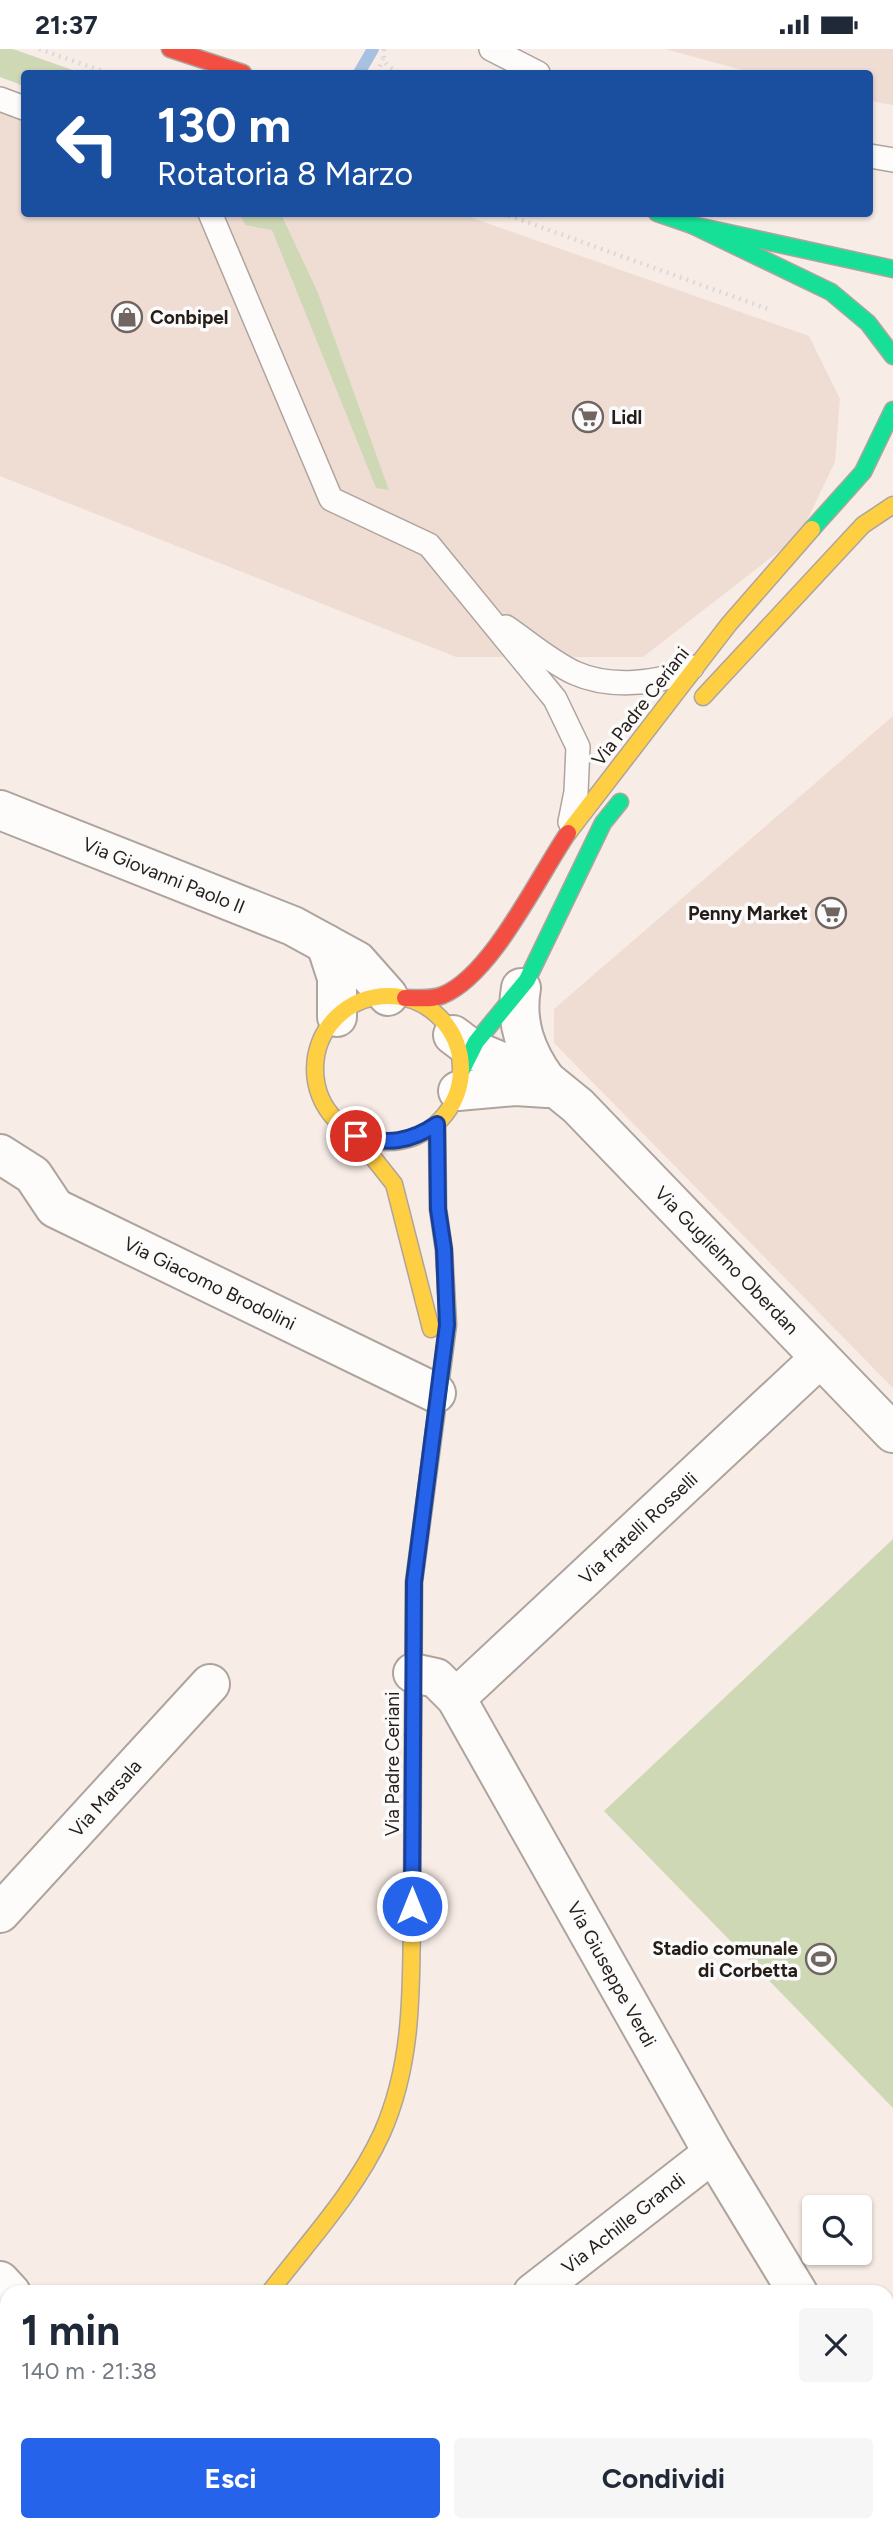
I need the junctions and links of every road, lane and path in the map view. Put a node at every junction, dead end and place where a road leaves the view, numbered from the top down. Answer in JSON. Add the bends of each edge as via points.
{"nodes":[{"id":1,"x":39,"y":49,"type":"edge"},
{"id":2,"x":170,"y":49,"type":"edge"},
{"id":3,"x":384,"y":49,"type":"edge"},
{"id":4,"x":491,"y":49,"type":"edge"},
{"id":5,"x":383,"y":58,"type":"junction"},
{"id":6,"x":99,"y":70,"type":"edge"},
{"id":7,"x":234,"y":70,"type":"edge"},
{"id":8,"x":378,"y":70,"type":"edge"},
{"id":9,"x":394,"y":70,"type":"edge"},
{"id":10,"x":532,"y":70,"type":"edge"},
{"id":11,"x":0,"y":99,"type":"edge"},
{"id":12,"x":21,"y":107,"type":"edge"},
{"id":13,"x":873,"y":157,"type":"edge"},
{"id":14,"x":893,"y":160,"type":"edge"},
{"id":15,"x":211,"y":217,"type":"edge"},
{"id":16,"x":513,"y":217,"type":"edge"},
{"id":17,"x":669,"y":217,"type":"edge"},
{"id":18,"x":692,"y":225,"type":"junction"},
{"id":19,"x":893,"y":269,"type":"edge"},
{"id":20,"x":778,"y":312,"type":"dead end"},
{"id":21,"x":893,"y":356,"type":"edge"},
{"id":22,"x":893,"y":410,"type":"edge"},
{"id":23,"x":893,"y":505,"type":"edge"},
{"id":24,"x":485,"y":614,"type":"junction"},
{"id":25,"x":700,"y":663,"type":"junction"},
{"id":26,"x":690,"y":714,"type":"dead end"},
{"id":27,"x":629,"y":790,"type":"dead end"},
{"id":28,"x":0,"y":810,"type":"edge"},
{"id":29,"x":567,"y":834,"type":"junction"},
{"id":30,"x":326,"y":944,"type":"junction"},
{"id":31,"x":521,"y":988,"type":"junction"},
{"id":32,"x":396,"y":997,"type":"junction"},
{"id":33,"x":337,"y":1017,"type":"junction"},
{"id":34,"x":461,"y":1061,"type":"junction"},
{"id":35,"x":552,"y":1085,"type":"junction"},
{"id":36,"x":437,"y":1124,"type":"junction"},
{"id":37,"x":356,"y":1136,"type":"junction"},
{"id":38,"x":0,"y":1154,"type":"edge"},
{"id":39,"x":820,"y":1358,"type":"junction"},
{"id":40,"x":439,"y":1379,"type":"junction"},
{"id":41,"x":893,"y":1433,"type":"edge"},
{"id":42,"x":413,"y":1672,"type":"junction"},
{"id":43,"x":210,"y":1683,"type":"dead end"},
{"id":44,"x":456,"y":1698,"type":"junction"},
{"id":45,"x":0,"y":1913,"type":"edge"},
{"id":46,"x":713,"y":2153,"type":"junction"},
{"id":47,"x":275,"y":2285,"type":"edge"},
{"id":48,"x":543,"y":2285,"type":"edge"},
{"id":49,"x":793,"y":2285,"type":"edge"}],
"edges":[{"from":1,"to":6,"type":"path"},
{"from":2,"to":7,"type":"street"},
{"from":3,"to":5,"type":"path"},
{"from":4,"to":10,"type":"lane"},
{"from":5,"to":8,"type":"path"},
{"from":5,"to":9,"type":"path"},
{"from":11,"to":12,"type":"lane"},
{"from":13,"to":14,"type":"lane"},
{"from":15,"to":24,"type":"lane","via":[[331,499],[429,545]]},
{"from":16,"to":20,"type":"path"},
{"from":17,"to":18,"type":"street"},
{"from":18,"to":19,"type":"street"},
{"from":18,"to":21,"type":"street","via":[[831,292],[868,323]]},
{"from":22,"to":25,"type":"street","name":"Via Padre Ceriani","via":[[863,472]]},
{"from":23,"to":26,"type":"street","via":[[863,525]]},
{"from":24,"to":25,"type":"lane","via":[[576,673],[633,684],[680,674]]},
{"from":24,"to":29,"type":"lane","via":[[555,699],[578,747],[576,792]]},
{"from":25,"to":29,"type":"street","name":"Via Padre Ceriani"},
{"from":27,"to":31,"type":"street","via":[[603,823]]},
{"from":28,"to":30,"type":"street","name":"Via Giovanni Paolo II","via":[[293,926]]},
{"from":29,"to":32,"type":"street","name":"Via Padre Ceriani","via":[[492,952],[463,985],[440,997]]},
{"from":30,"to":32,"type":"street","name":"Via Giovanni Paolo II","via":[[357,961]]},
{"from":30,"to":33,"type":"street","via":[[337,978]]},
{"from":31,"to":34,"type":"street"},
{"from":31,"to":35,"type":"street","name":"Via Guglielmo Oberdan","via":[[518,1007],[523,1038],[532,1060]]},
{"from":32,"to":33,"type":"street","via":[[369,999]]},
{"from":32,"to":34,"type":"street","via":[[433,1011]]},
{"from":33,"to":37,"type":"street","via":[[317,1050],[316,1085],[332,1116]]},
{"from":34,"to":35,"type":"street","via":[[516,1086]]},
{"from":34,"to":36,"type":"street","via":[[446,1115]]},
{"from":35,"to":39,"type":"street","name":"Via Guglielmo Oberdan","via":[[578,1106]]},
{"from":36,"to":37,"type":"street","via":[[399,1142]]},
{"from":36,"to":40,"type":"street","name":"Via Padre Ceriani","via":[[447,1313]]},
{"from":37,"to":40,"type":"street","name":"Via Padre Ceriani","via":[[394,1184]]},
{"from":38,"to":40,"type":"street","name":"Via Giacomo Brodolini","via":[[33,1175],[55,1208]]},
{"from":39,"to":41,"type":"street","name":"Via Guglielmo Oberdan"},
{"from":39,"to":44,"type":"street","name":"Via fratelli Rosselli"},
{"from":40,"to":42,"type":"street","name":"Via Padre Ceriani","via":[[414,1582]]},
{"from":42,"to":44,"type":"street","name":"Via Giuseppe Verdi","via":[[436,1678]]},
{"from":42,"to":47,"type":"street","name":"Via Padre Ceriani","via":[[407,2052],[380,2136]]},
{"from":43,"to":45,"type":"street","name":"Via Marsala"},
{"from":44,"to":46,"type":"street","name":"Via Giuseppe Verdi"},
{"from":46,"to":48,"type":"street","name":"Via Achille Grandi"},
{"from":46,"to":49,"type":"street","name":"Via Giuseppe Verdi"}]}
